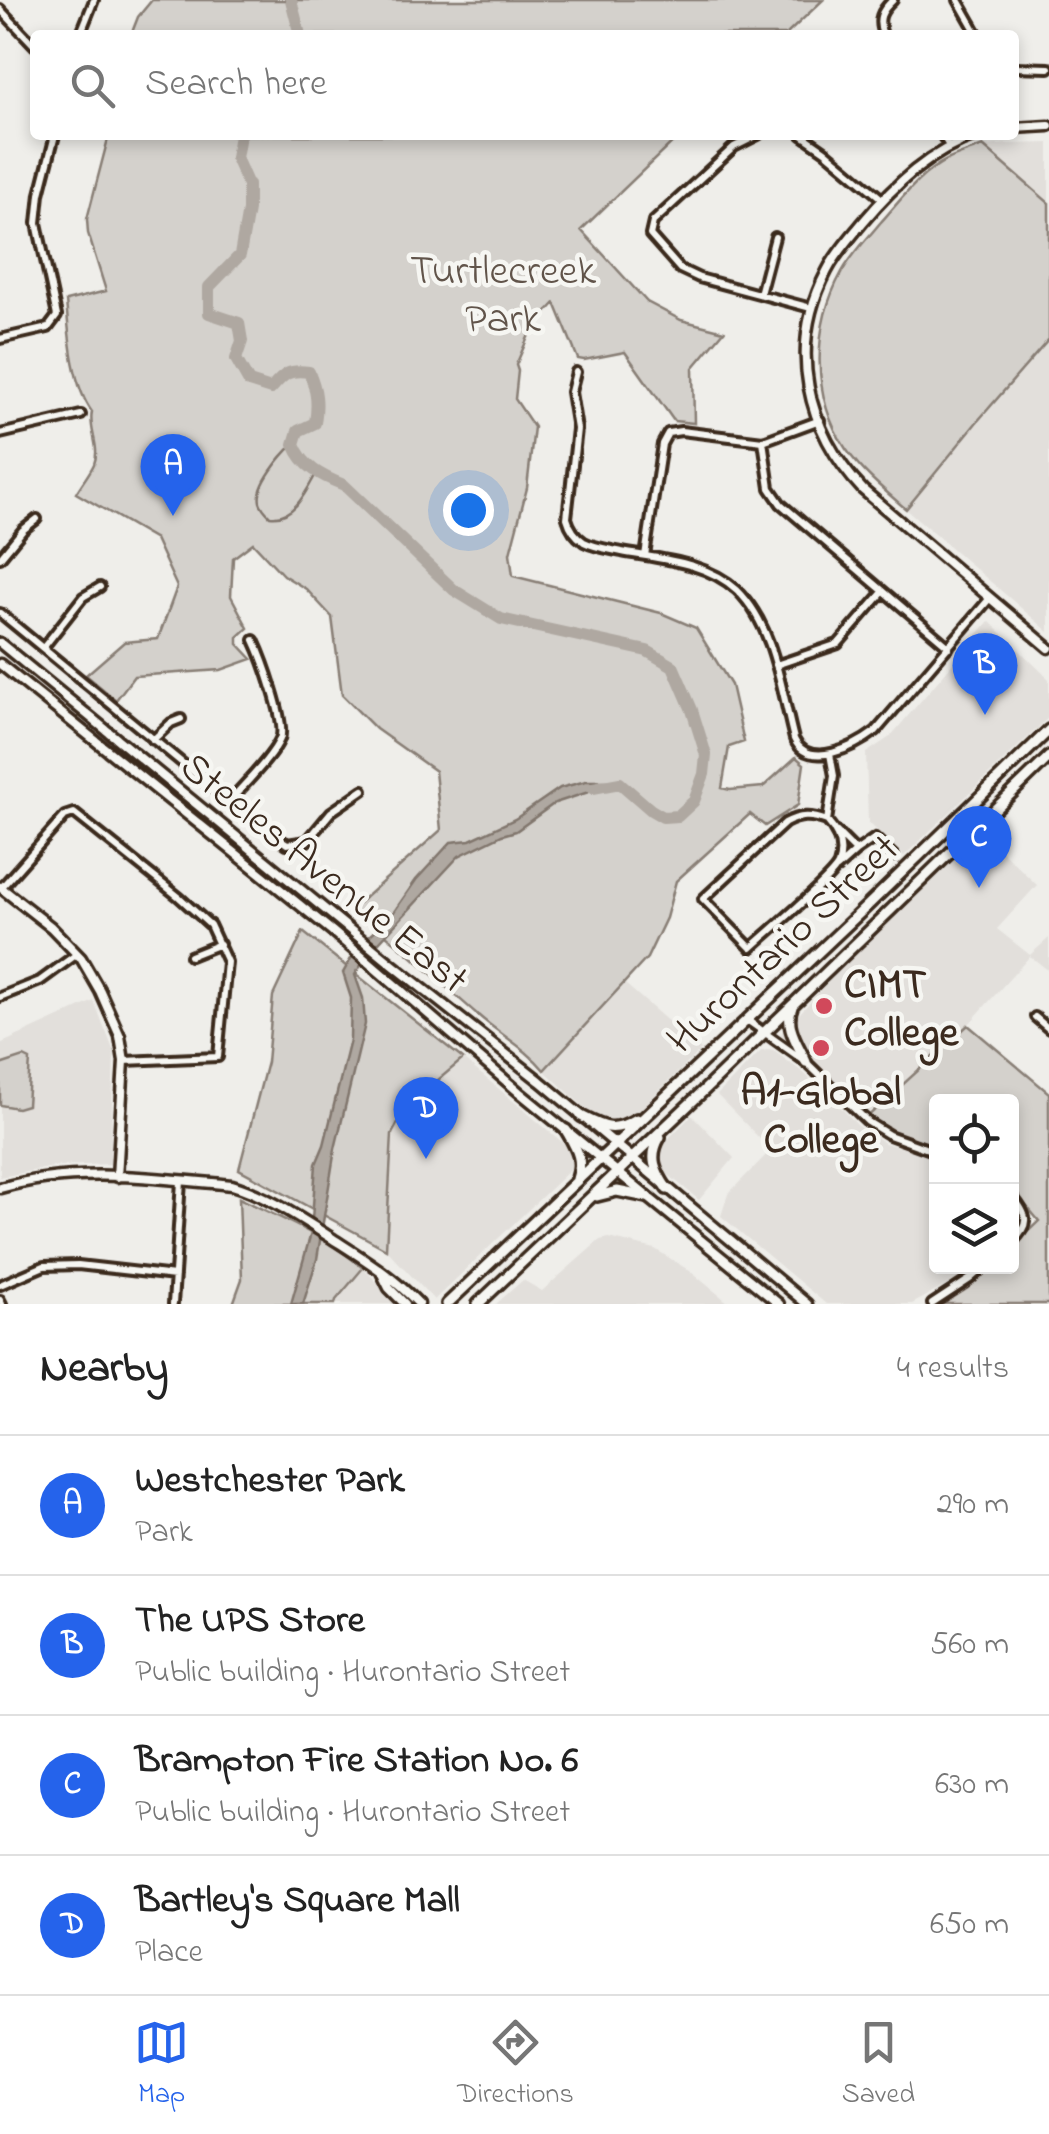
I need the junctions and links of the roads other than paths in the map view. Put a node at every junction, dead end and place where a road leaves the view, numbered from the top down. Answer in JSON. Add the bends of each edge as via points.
{"nodes":[{"id":1,"x":94,"y":0,"type":"edge"},
{"id":2,"x":893,"y":0,"type":"edge"},
{"id":3,"x":958,"y":0,"type":"edge"},
{"id":4,"x":0,"y":8,"type":"edge"},
{"id":5,"x":82,"y":30,"type":"edge"},
{"id":6,"x":881,"y":30,"type":"edge"},
{"id":7,"x":975,"y":30,"type":"edge"},
{"id":8,"x":30,"y":41,"type":"edge"},
{"id":9,"x":1019,"y":67,"type":"edge"},
{"id":10,"x":1049,"y":68,"type":"edge"},
{"id":11,"x":1049,"y":126,"type":"edge"},
{"id":12,"x":1019,"y":128,"type":"edge"},
{"id":13,"x":54,"y":140,"type":"edge"},
{"id":14,"x":749,"y":140,"type":"edge"},
{"id":15,"x":810,"y":140,"type":"edge"},
{"id":16,"x":945,"y":140,"type":"edge"},
{"id":17,"x":965,"y":140,"type":"edge"},
{"id":18,"x":949,"y":146,"type":"junction"},
{"id":19,"x":882,"y":199,"type":"junction"},
{"id":20,"x":776,"y":237,"type":"dead end"},
{"id":21,"x":760,"y":294,"type":"junction"},
{"id":22,"x":811,"y":308,"type":"junction"},
{"id":23,"x":0,"y":339,"type":"edge"},
{"id":24,"x":576,"y":372,"type":"dead end"},
{"id":25,"x":81,"y":415,"type":"dead end"},
{"id":26,"x":819,"y":420,"type":"junction"},
{"id":27,"x":0,"y":434,"type":"edge"},
{"id":28,"x":763,"y":440,"type":"junction"},
{"id":29,"x":37,"y":519,"type":"dead end"},
{"id":30,"x":646,"y":556,"type":"junction"},
{"id":31,"x":0,"y":558,"type":"edge"},
{"id":32,"x":100,"y":587,"type":"dead end"},
{"id":33,"x":883,"y":592,"type":"junction"},
{"id":34,"x":990,"y":598,"type":"junction"},
{"id":35,"x":0,"y":613,"type":"edge"},
{"id":36,"x":254,"y":640,"type":"dead end"},
{"id":37,"x":0,"y":643,"type":"edge"},
{"id":38,"x":949,"y":647,"type":"junction"},
{"id":39,"x":43,"y":648,"type":"junction"},
{"id":40,"x":1047,"y":649,"type":"edge"},
{"id":41,"x":0,"y":664,"type":"edge"},
{"id":42,"x":776,"y":666,"type":"junction"},
{"id":43,"x":181,"y":719,"type":"dead end"},
{"id":44,"x":1049,"y":730,"type":"edge"},
{"id":45,"x":153,"y":740,"type":"junction"},
{"id":46,"x":830,"y":754,"type":"junction"},
{"id":47,"x":1049,"y":757,"type":"edge"},
{"id":48,"x":364,"y":790,"type":"dead end"},
{"id":49,"x":230,"y":802,"type":"junction"},
{"id":50,"x":830,"y":824,"type":"junction"},
{"id":51,"x":856,"y":851,"type":"junction"},
{"id":52,"x":894,"y":856,"type":"dead end"},
{"id":53,"x":836,"y":869,"type":"junction"},
{"id":54,"x":0,"y":888,"type":"edge"},
{"id":55,"x":220,"y":944,"type":"junction"},
{"id":56,"x":77,"y":954,"type":"junction"},
{"id":57,"x":190,"y":956,"type":"dead end"},
{"id":58,"x":0,"y":997,"type":"edge"},
{"id":59,"x":793,"y":1004,"type":"junction"},
{"id":60,"x":1035,"y":1016,"type":"dead end"},
{"id":61,"x":747,"y":1020,"type":"junction"},
{"id":62,"x":1049,"y":1029,"type":"edge"},
{"id":63,"x":765,"y":1031,"type":"junction"},
{"id":64,"x":124,"y":1061,"type":"junction"},
{"id":65,"x":806,"y":1062,"type":"junction"},
{"id":66,"x":648,"y":1113,"type":"junction"},
{"id":67,"x":582,"y":1116,"type":"junction"},
{"id":68,"x":666,"y":1126,"type":"junction"},
{"id":69,"x":566,"y":1130,"type":"junction"},
{"id":70,"x":615,"y":1144,"type":"junction"},
{"id":71,"x":929,"y":1149,"type":"edge"},
{"id":72,"x":600,"y":1159,"type":"junction"},
{"id":73,"x":632,"y":1159,"type":"junction"},
{"id":74,"x":617,"y":1173,"type":"junction"},
{"id":75,"x":117,"y":1176,"type":"junction"},
{"id":76,"x":181,"y":1181,"type":"junction"},
{"id":77,"x":576,"y":1182,"type":"junction"},
{"id":78,"x":0,"y":1188,"type":"edge"},
{"id":79,"x":667,"y":1188,"type":"junction"},
{"id":80,"x":647,"y":1197,"type":"junction"},
{"id":81,"x":590,"y":1200,"type":"junction"},
{"id":82,"x":1019,"y":1205,"type":"edge"},
{"id":83,"x":1019,"y":1234,"type":"edge"},
{"id":84,"x":504,"y":1250,"type":"junction"},
{"id":85,"x":519,"y":1266,"type":"junction"},
{"id":86,"x":380,"y":1270,"type":"junction"},
{"id":87,"x":976,"y":1274,"type":"edge"},
{"id":88,"x":175,"y":1276,"type":"junction"},
{"id":89,"x":749,"y":1279,"type":"junction"},
{"id":90,"x":779,"y":1281,"type":"junction"},
{"id":91,"x":0,"y":1285,"type":"edge"},
{"id":92,"x":174,"y":1304,"type":"edge"},
{"id":93,"x":405,"y":1304,"type":"edge"},
{"id":94,"x":419,"y":1304,"type":"edge"},
{"id":95,"x":447,"y":1304,"type":"edge"},
{"id":96,"x":478,"y":1304,"type":"edge"},
{"id":97,"x":779,"y":1304,"type":"edge"},
{"id":98,"x":808,"y":1304,"type":"edge"},
{"id":99,"x":932,"y":1304,"type":"edge"}],
"edges":[{"from":1,"to":5,"type":"street"},
{"from":2,"to":6,"type":"street","via":[[879,20]]},
{"from":3,"to":7,"type":"street"},
{"from":4,"to":8,"type":"street"},
{"from":9,"to":10,"type":"street"},
{"from":11,"to":12,"type":"main road"},
{"from":13,"to":23,"type":"street","via":[[37,223],[56,320],[48,328]]},
{"from":14,"to":21,"type":"street","via":[[653,222],[650,235],[680,269]]},
{"from":15,"to":19,"type":"street"},
{"from":16,"to":18,"type":"street"},
{"from":17,"to":18,"type":"main road"},
{"from":18,"to":19,"type":"main road"},
{"from":19,"to":22,"type":"main road","via":[[826,271]]},
{"from":20,"to":21,"type":"street"},
{"from":21,"to":22,"type":"street"},
{"from":22,"to":26,"type":"main road","via":[[806,373]]},
{"from":24,"to":30,"type":"street","via":[[569,527],[594,546]]},
{"from":25,"to":27,"type":"street"},
{"from":26,"to":28,"type":"street"},
{"from":26,"to":34,"type":"main road","via":[[833,453],[862,490]]},
{"from":28,"to":30,"type":"street","via":[[668,433]]},
{"from":28,"to":33,"type":"street","via":[[770,488],[781,504]]},
{"from":29,"to":31,"type":"street"},
{"from":30,"to":42,"type":"street","via":[[703,569],[735,588],[762,626]]},
{"from":32,"to":39,"type":"street","via":[[83,597]]},
{"from":33,"to":38,"type":"street"},
{"from":33,"to":42,"type":"street","via":[[838,644]]},
{"from":34,"to":38,"type":"street"},
{"from":34,"to":40,"type":"main road"},
{"from":35,"to":39,"type":"street"},
{"from":36,"to":49,"type":"street","via":[[282,736]]},
{"from":37,"to":67,"type":"main road","name":"Steeles Avenue East"},
{"from":38,"to":46,"type":"street","via":[[876,731]]},
{"from":39,"to":45,"type":"street"},
{"from":41,"to":69,"type":"main road","name":"Steeles Avenue East"},
{"from":42,"to":46,"type":"street","via":[[796,745]]},
{"from":43,"to":45,"type":"street"},
{"from":44,"to":61,"type":"main road","name":"Hurontario Street"},
{"from":45,"to":49,"type":"street"},
{"from":46,"to":50,"type":"street"},
{"from":47,"to":59,"type":"main road","name":"Hurontario Street"},
{"from":48,"to":49,"type":"street","via":[[331,812],[307,841],[294,844]]},
{"from":50,"to":51,"type":"street"},
{"from":50,"to":53,"type":"street","via":[[840,844]]},
{"from":50,"to":53,"type":"street","via":[[795,817],[703,899],[751,948]]},
{"from":51,"to":52,"type":"street","via":[[874,838]]},
{"from":51,"to":53,"type":"street"},
{"from":54,"to":55,"type":"street","via":[[64,816],[74,813],[179,897]]},
{"from":54,"to":56,"type":"main road"},
{"from":55,"to":57,"type":"street"},
{"from":55,"to":64,"type":"street","via":[[227,962],[218,1057]]},
{"from":56,"to":58,"type":"street","via":[[40,981]]},
{"from":56,"to":64,"type":"main road","via":[[120,1036]]},
{"from":59,"to":63,"type":"main road","name":"Hurontario Street"},
{"from":59,"to":65,"type":"main road","via":[[790,1028]]},
{"from":60,"to":62,"type":"street"},
{"from":61,"to":63,"type":"street"},
{"from":61,"to":66,"type":"main road","name":"Hurontario Street"},
{"from":63,"to":65,"type":"street"},
{"from":63,"to":68,"type":"main road","name":"Hurontario Street"},
{"from":64,"to":75,"type":"main road"},
{"from":65,"to":71,"type":"street","via":[[868,1122]]},
{"from":66,"to":67,"type":"main road","via":[[616,1128]]},
{"from":66,"to":70,"type":"main road","name":"Hurontario Street"},
{"from":67,"to":70,"type":"main road","name":"Steeles Avenue East"},
{"from":68,"to":73,"type":"main road","name":"Hurontario Street"},
{"from":68,"to":79,"type":"main road","via":[[652,1156]]},
{"from":69,"to":72,"type":"main road","name":"Steeles Avenue East"},
{"from":69,"to":77,"type":"main road","via":[[581,1161]]},
{"from":70,"to":72,"type":"main road","name":"Hurontario Street"},
{"from":70,"to":73,"type":"main road","name":"Steeles Avenue East"},
{"from":72,"to":74,"type":"main road","name":"Steeles Avenue East"},
{"from":72,"to":77,"type":"main road","name":"Hurontario Street"},
{"from":73,"to":74,"type":"main road","name":"Hurontario Street"},
{"from":73,"to":79,"type":"main road","name":"Steeles Avenue East"},
{"from":74,"to":80,"type":"main road","name":"Steeles Avenue East"},
{"from":74,"to":81,"type":"main road","name":"Hurontario Street"},
{"from":75,"to":76,"type":"main road"},
{"from":75,"to":78,"type":"main road","via":[[49,1177]]},
{"from":76,"to":86,"type":"main road","via":[[249,1190]]},
{"from":76,"to":88,"type":"street"},
{"from":77,"to":84,"type":"main road","name":"Hurontario Street"},
{"from":79,"to":90,"type":"main road","name":"Steeles Avenue East"},
{"from":80,"to":81,"type":"main road","via":[[617,1191]]},
{"from":80,"to":89,"type":"main road","name":"Steeles Avenue East"},
{"from":81,"to":85,"type":"main road","name":"Hurontario Street"},
{"from":82,"to":83,"type":"street","via":[[1026,1219]]},
{"from":84,"to":85,"type":"main road"},
{"from":84,"to":95,"type":"main road","name":"Hurontario Street"},
{"from":85,"to":96,"type":"main road","name":"Hurontario Street"},
{"from":86,"to":93,"type":"main road"},
{"from":86,"to":94,"type":"main road"},
{"from":87,"to":99,"type":"street"},
{"from":88,"to":91,"type":"street","via":[[44,1266]]},
{"from":88,"to":92,"type":"street"},
{"from":89,"to":90,"type":"main road"},
{"from":89,"to":97,"type":"main road","name":"Steeles Avenue East"},
{"from":90,"to":98,"type":"main road","name":"Steeles Avenue East"}]}
